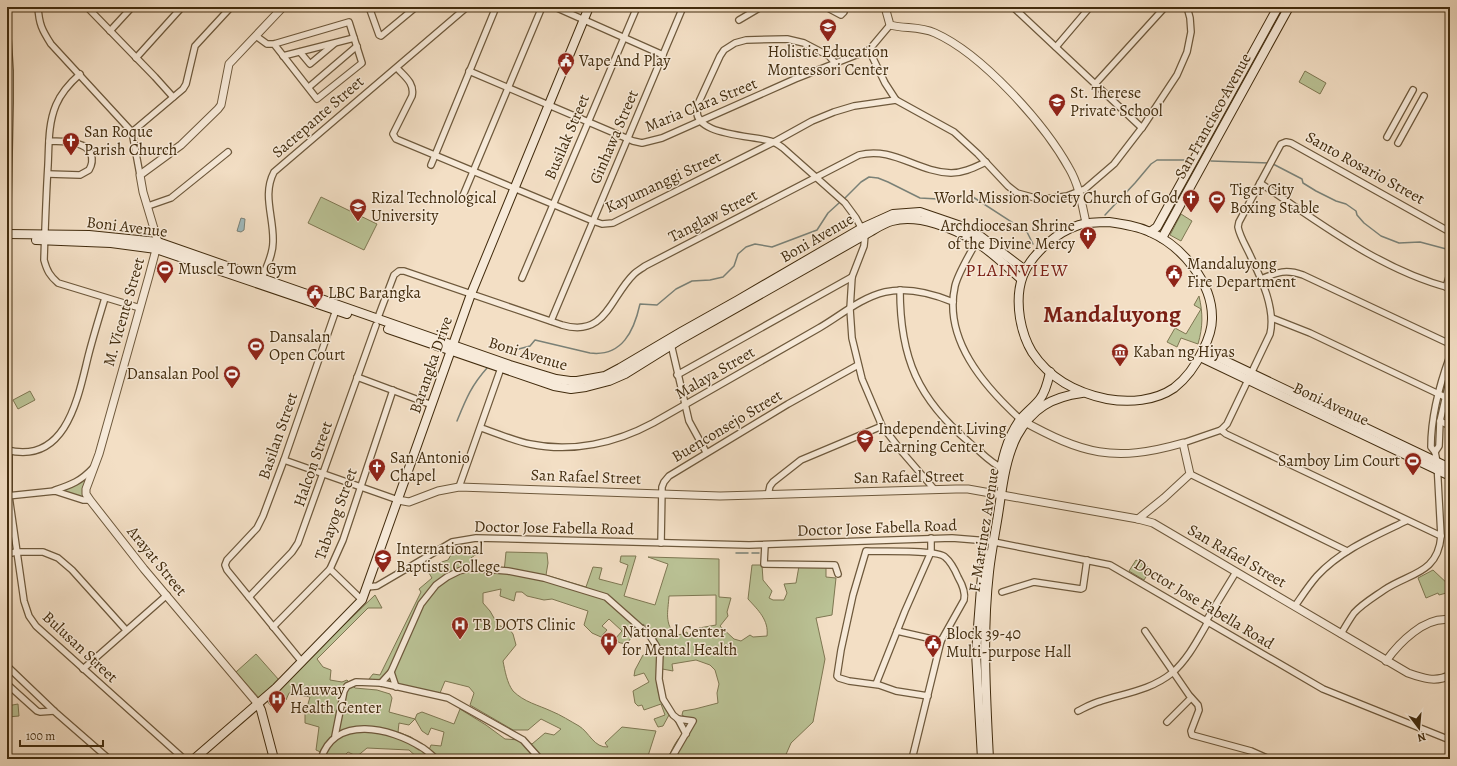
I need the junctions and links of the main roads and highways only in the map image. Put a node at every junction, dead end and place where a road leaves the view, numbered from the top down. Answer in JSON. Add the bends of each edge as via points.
{"nodes":[{"id":1,"x":589,"y":7,"type":"edge"},
{"id":2,"x":1278,"y":7,"type":"edge"},
{"id":3,"x":1289,"y":7,"type":"edge"},
{"id":4,"x":1150,"y":232,"type":"junction"},
{"id":5,"x":7,"y":234,"type":"edge"},
{"id":6,"x":45,"y":237,"type":"junction"},
{"id":7,"x":1162,"y":238,"type":"junction"},
{"id":8,"x":7,"y":239,"type":"edge"},
{"id":9,"x":978,"y":239,"type":"junction"},
{"id":10,"x":1025,"y":270,"type":"junction"},
{"id":11,"x":1022,"y":279,"type":"junction"},
{"id":12,"x":670,"y":342,"type":"junction"},
{"id":13,"x":452,"y":348,"type":"junction"},
{"id":14,"x":1204,"y":348,"type":"junction"},
{"id":15,"x":1200,"y":357,"type":"junction"},
{"id":16,"x":1050,"y":372,"type":"junction"},
{"id":17,"x":1250,"y":377,"type":"junction"},
{"id":18,"x":1082,"y":393,"type":"junction"},
{"id":19,"x":1023,"y":421,"type":"junction"},
{"id":20,"x":1437,"y":466,"type":"junction"},
{"id":21,"x":1450,"y":468,"type":"edge"},
{"id":22,"x":1450,"y":476,"type":"edge"},
{"id":23,"x":991,"y":542,"type":"junction"},
{"id":24,"x":258,"y":704,"type":"junction"},
{"id":25,"x":194,"y":759,"type":"edge"},
{"id":26,"x":274,"y":759,"type":"edge"},
{"id":27,"x":982,"y":759,"type":"edge"},
{"id":28,"x":989,"y":759,"type":"edge"}],
"edges":[{"from":1,"to":13,"type":"main road","name":"Barangka Drive","via":[[471,294]]},
{"from":2,"to":4,"type":"main road","name":"San Francisco Avenue","via":[[1157,227]]},
{"from":3,"to":7,"type":"main road","name":"San Francisco Avenue"},
{"from":4,"to":7,"type":"main road"},
{"from":4,"to":10,"type":"main road","via":[[1109,222],[1086,223],[1067,229],[1052,239],[1036,254]]},
{"from":5,"to":6,"type":"main road","name":"Boni Avenue"},
{"from":6,"to":8,"type":"main road","name":"Boni Avenue"},
{"from":6,"to":13,"type":"main road","name":"Boni Avenue","via":[[89,235],[157,246]]},
{"from":7,"to":14,"type":"main road","via":[[1176,248],[1197,272],[1209,296],[1211,329]]},
{"from":9,"to":10,"type":"main road","name":"Boni Avenue"},
{"from":9,"to":11,"type":"main road","name":"Boni Avenue"},
{"from":9,"to":12,"type":"main road","name":"Boni Avenue","via":[[958,225],[920,212],[893,214]]},
{"from":10,"to":11,"type":"main road"},
{"from":11,"to":16,"type":"main road","via":[[1018,303],[1023,331],[1032,352]]},
{"from":12,"to":13,"type":"main road","name":"Boni Avenue","via":[[610,373],[577,381],[556,379]]},
{"from":12,"to":13,"type":"main road","name":"Boni Avenue","via":[[610,381],[570,389],[501,368]]},
{"from":13,"to":24,"type":"main road","name":"Barangka Drive","via":[[362,600]]},
{"from":14,"to":15,"type":"main road"},
{"from":14,"to":17,"type":"main road","name":"Boni Avenue"},
{"from":15,"to":17,"type":"main road","name":"Boni Avenue"},
{"from":15,"to":18,"type":"main road","via":[[1182,381],[1158,396],[1136,401],[1115,401]]},
{"from":16,"to":18,"type":"main road"},
{"from":16,"to":19,"type":"main road","name":"F. Martinez Avenue","via":[[1044,392]]},
{"from":17,"to":20,"type":"main road","name":"Boni Avenue"},
{"from":18,"to":19,"type":"main road","name":"F. Martinez Avenue","via":[[1048,402]]},
{"from":19,"to":23,"type":"main road","name":"F. Martinez Avenue","via":[[1003,469]]},
{"from":20,"to":21,"type":"main road","name":"Boni Avenue"},
{"from":20,"to":22,"type":"main road","name":"Boni Avenue"},
{"from":23,"to":27,"type":"main road","name":"F. Martinez Avenue","via":[[982,575],[976,653]]},
{"from":23,"to":28,"type":"main road","name":"F. Martinez Avenue","via":[[984,655]]},
{"from":24,"to":25,"type":"main road","name":"Barangka Drive"},
{"from":24,"to":26,"type":"main road","via":[[262,710]]}]}
